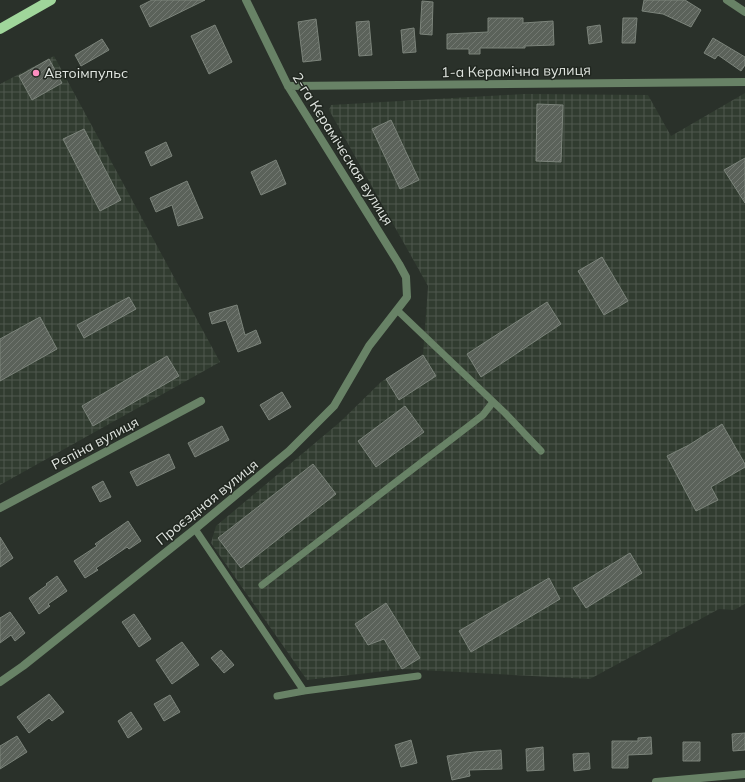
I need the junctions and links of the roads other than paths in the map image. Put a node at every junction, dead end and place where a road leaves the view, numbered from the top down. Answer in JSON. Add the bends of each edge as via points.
{"nodes":[{"id":1,"x":51,"y":0,"type":"edge"},
{"id":2,"x":246,"y":0,"type":"edge"},
{"id":3,"x":727,"y":0,"type":"edge"},
{"id":4,"x":745,"y":12,"type":"edge"},
{"id":5,"x":0,"y":29,"type":"edge"},
{"id":6,"x":745,"y":82,"type":"edge"},
{"id":7,"x":288,"y":86,"type":"junction"},
{"id":8,"x":397,"y":310,"type":"junction"},
{"id":9,"x":201,"y":401,"type":"dead end"},
{"id":10,"x":493,"y":402,"type":"junction"},
{"id":11,"x":541,"y":452,"type":"dead end"},
{"id":12,"x":0,"y":508,"type":"edge"},
{"id":13,"x":195,"y":529,"type":"junction"},
{"id":14,"x":262,"y":585,"type":"dead end"},
{"id":15,"x":418,"y":676,"type":"dead end"},
{"id":16,"x":0,"y":682,"type":"edge"},
{"id":17,"x":304,"y":691,"type":"junction"},
{"id":18,"x":277,"y":696,"type":"dead end"},
{"id":19,"x":745,"y":774,"type":"edge"},
{"id":20,"x":656,"y":782,"type":"edge"}],
"edges":[{"from":1,"to":5,"type":"main road"},
{"from":2,"to":7,"type":"street","name":"2-га Кєрамічєская вулиця"},
{"from":3,"to":4,"type":"street"},
{"from":6,"to":7,"type":"street","name":"1-а Керамічна вулиця"},
{"from":7,"to":8,"type":"street","name":"2-га Кєрамічєская вулиця","via":[[406,278],[407,297]]},
{"from":8,"to":10,"type":"lane"},
{"from":8,"to":13,"type":"street","name":"Проєздная вулиця","via":[[369,346],[334,406],[289,451]]},
{"from":9,"to":12,"type":"street","name":"Рєпіна вулиця"},
{"from":10,"to":11,"type":"lane"},
{"from":10,"to":14,"type":"lane","via":[[483,415]]},
{"from":13,"to":16,"type":"street","name":"Проєздная вулиця"},
{"from":13,"to":17,"type":"lane"},
{"from":15,"to":17,"type":"lane"},
{"from":17,"to":18,"type":"lane"},
{"from":19,"to":20,"type":"street"}]}
